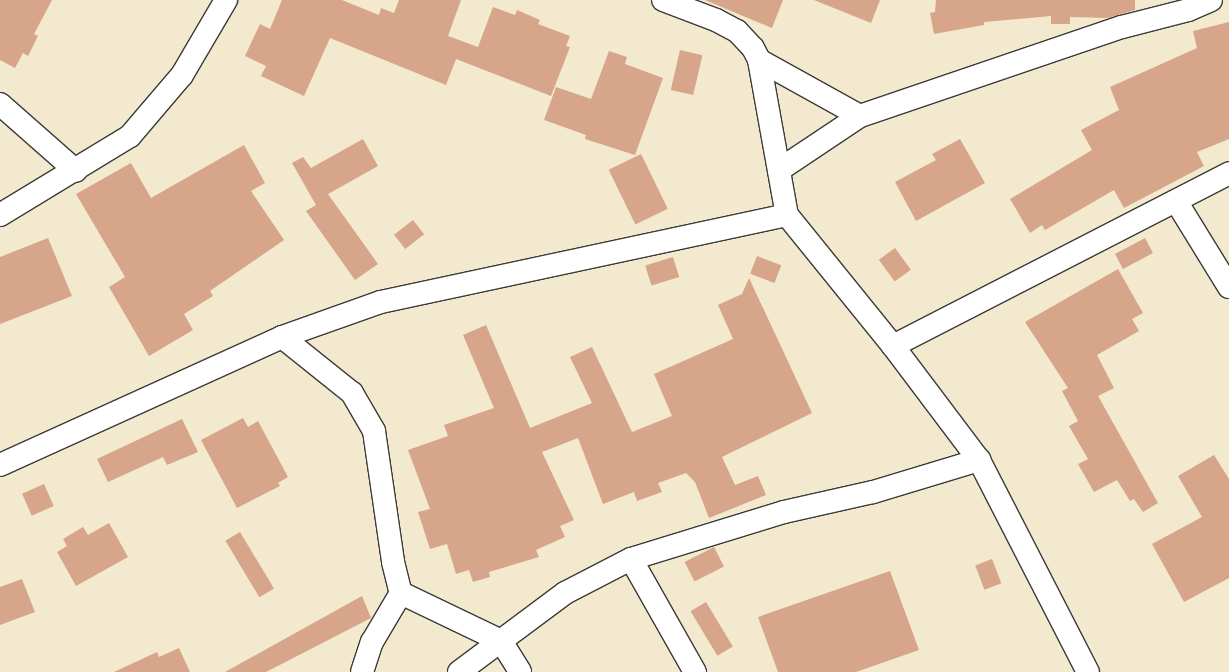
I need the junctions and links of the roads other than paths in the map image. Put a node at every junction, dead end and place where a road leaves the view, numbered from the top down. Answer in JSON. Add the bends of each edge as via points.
{"nodes":[{"id":1,"x":226,"y":0,"type":"edge"},
{"id":2,"x":663,"y":0,"type":"edge"},
{"id":3,"x":1210,"y":0,"type":"edge"},
{"id":4,"x":760,"y":60,"type":"junction"},
{"id":5,"x":0,"y":104,"type":"edge"},
{"id":6,"x":860,"y":116,"type":"junction"},
{"id":7,"x":779,"y":170,"type":"junction"},
{"id":8,"x":76,"y":171,"type":"junction"},
{"id":9,"x":1229,"y":173,"type":"edge"},
{"id":10,"x":1176,"y":201,"type":"junction"},
{"id":11,"x":0,"y":215,"type":"edge"},
{"id":12,"x":787,"y":215,"type":"junction"},
{"id":13,"x":1229,"y":287,"type":"edge"},
{"id":14,"x":282,"y":337,"type":"junction"},
{"id":15,"x":893,"y":346,"type":"junction"},
{"id":16,"x":979,"y":460,"type":"junction"},
{"id":17,"x":0,"y":465,"type":"edge"},
{"id":18,"x":631,"y":559,"type":"junction"},
{"id":19,"x":401,"y":593,"type":"junction"},
{"id":20,"x":501,"y":641,"type":"junction"},
{"id":21,"x":362,"y":672,"type":"edge"},
{"id":22,"x":459,"y":672,"type":"edge"},
{"id":23,"x":520,"y":672,"type":"edge"},
{"id":24,"x":695,"y":672,"type":"edge"},
{"id":25,"x":1088,"y":672,"type":"edge"}],
"edges":[{"from":1,"to":8,"type":"street","via":[[182,75],[130,136]]},
{"from":2,"to":4,"type":"street","via":[[737,31]]},
{"from":3,"to":6,"type":"street","via":[[1188,10],[1122,27]]},
{"from":4,"to":6,"type":"street"},
{"from":4,"to":7,"type":"street"},
{"from":5,"to":8,"type":"street"},
{"from":6,"to":7,"type":"street"},
{"from":7,"to":12,"type":"street"},
{"from":8,"to":11,"type":"street"},
{"from":9,"to":10,"type":"street"},
{"from":10,"to":13,"type":"street"},
{"from":10,"to":15,"type":"street"},
{"from":12,"to":14,"type":"street","via":[[380,302]]},
{"from":12,"to":15,"type":"street"},
{"from":14,"to":17,"type":"street"},
{"from":14,"to":19,"type":"street","via":[[352,393],[374,431],[393,562]]},
{"from":15,"to":16,"type":"street"},
{"from":16,"to":18,"type":"street","via":[[873,492],[784,512]]},
{"from":16,"to":25,"type":"street"},
{"from":18,"to":20,"type":"street","via":[[565,592]]},
{"from":18,"to":24,"type":"street"},
{"from":19,"to":20,"type":"street"},
{"from":19,"to":21,"type":"street","via":[[372,642]]},
{"from":20,"to":22,"type":"street"},
{"from":20,"to":23,"type":"street"}]}
